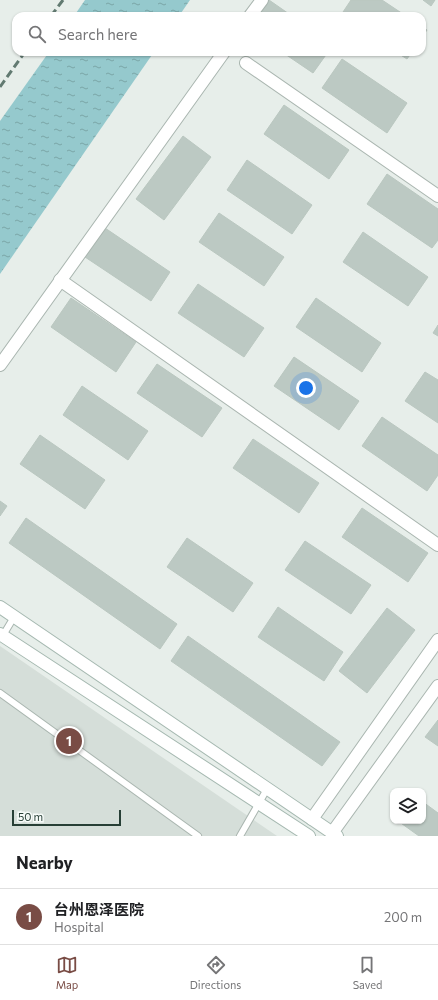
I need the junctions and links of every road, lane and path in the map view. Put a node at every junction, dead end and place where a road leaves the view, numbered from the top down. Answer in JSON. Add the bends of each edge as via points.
{"nodes":[{"id":1,"x":262,"y":0,"type":"edge"},
{"id":2,"x":253,"y":12,"type":"edge"},
{"id":3,"x":221,"y":56,"type":"edge"},
{"id":4,"x":246,"y":63,"type":"dead end"},
{"id":5,"x":438,"y":196,"type":"edge"},
{"id":6,"x":60,"y":280,"type":"junction"},
{"id":7,"x":0,"y":365,"type":"edge"},
{"id":8,"x":438,"y":545,"type":"edge"},
{"id":9,"x":0,"y":607,"type":"edge"},
{"id":10,"x":14,"y":617,"type":"junction"},
{"id":11,"x":1,"y":636,"type":"edge"},
{"id":12,"x":438,"y":640,"type":"edge"},
{"id":13,"x":438,"y":686,"type":"edge"},
{"id":14,"x":0,"y":693,"type":"edge"},
{"id":15,"x":267,"y":789,"type":"junction"},
{"id":16,"x":259,"y":803,"type":"junction"},
{"id":17,"x":312,"y":819,"type":"junction"},
{"id":18,"x":335,"y":834,"type":"edge"},
{"id":19,"x":198,"y":836,"type":"edge"},
{"id":20,"x":240,"y":836,"type":"edge"},
{"id":21,"x":309,"y":836,"type":"edge"}],
"edges":[{"from":1,"to":2,"type":"street"},
{"from":3,"to":6,"type":"street"},
{"from":4,"to":5,"type":"street"},
{"from":6,"to":7,"type":"street"},
{"from":6,"to":8,"type":"street"},
{"from":9,"to":10,"type":"street"},
{"from":10,"to":11,"type":"lane"},
{"from":10,"to":15,"type":"street"},
{"from":11,"to":16,"type":"street"},
{"from":12,"to":17,"type":"street"},
{"from":13,"to":18,"type":"street"},
{"from":14,"to":19,"type":"lane"},
{"from":15,"to":16,"type":"lane"},
{"from":15,"to":17,"type":"street"},
{"from":16,"to":20,"type":"lane"},
{"from":16,"to":21,"type":"street"},
{"from":17,"to":18,"type":"street"}]}
